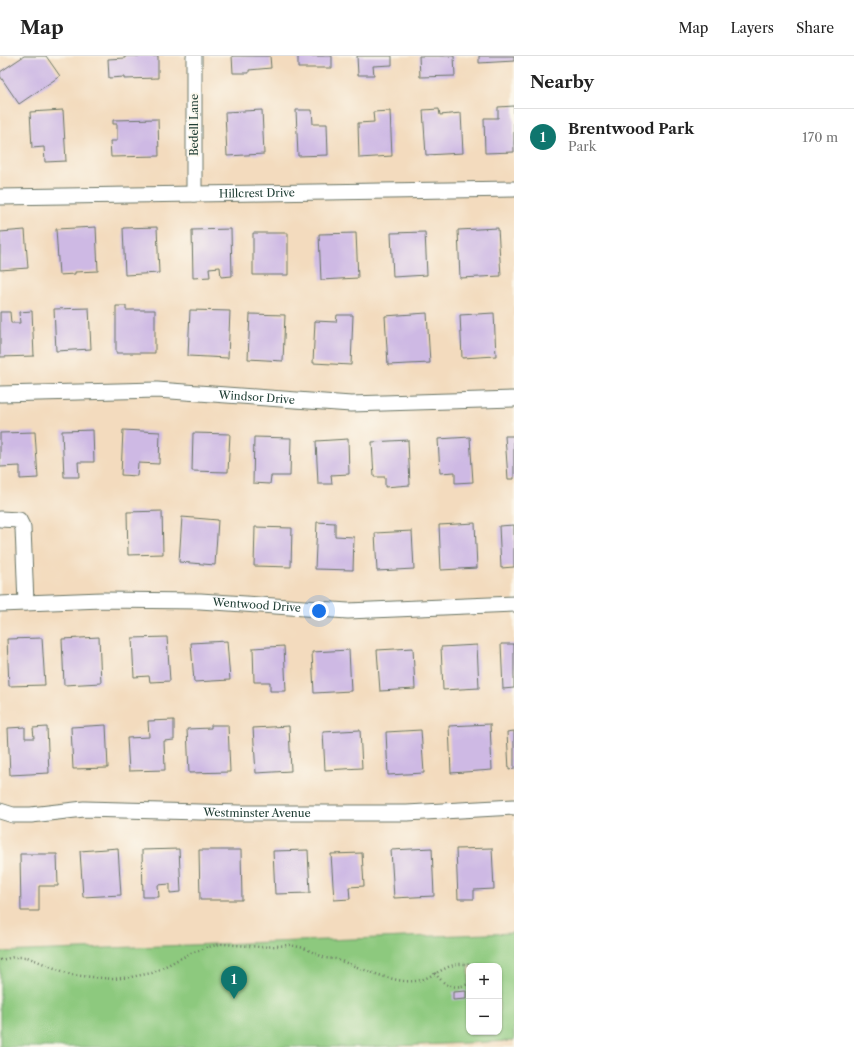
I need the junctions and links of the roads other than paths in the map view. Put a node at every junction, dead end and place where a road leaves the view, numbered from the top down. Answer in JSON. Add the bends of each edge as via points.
{"nodes":[{"id":1,"x":194,"y":56,"type":"edge"},
{"id":2,"x":514,"y":189,"type":"edge"},
{"id":3,"x":194,"y":194,"type":"junction"},
{"id":4,"x":0,"y":197,"type":"edge"},
{"id":5,"x":0,"y":394,"type":"edge"},
{"id":6,"x":514,"y":399,"type":"edge"},
{"id":7,"x":0,"y":519,"type":"edge"},
{"id":8,"x":26,"y":603,"type":"junction"},
{"id":9,"x":0,"y":604,"type":"edge"},
{"id":10,"x":514,"y":604,"type":"edge"},
{"id":11,"x":514,"y":807,"type":"edge"},
{"id":12,"x":0,"y":811,"type":"edge"}],
"edges":[{"from":1,"to":3,"type":"street","name":"Bedell Lane"},
{"from":2,"to":3,"type":"street","name":"Hillcrest Drive"},
{"from":3,"to":4,"type":"street","name":"Hillcrest Drive"},
{"from":5,"to":6,"type":"street","name":"Windsor Drive","via":[[157,390],[351,404]]},
{"from":7,"to":8,"type":"street","via":[[19,520],[23,528]]},
{"from":8,"to":9,"type":"street","name":"Wentwood Drive"},
{"from":8,"to":10,"type":"street","name":"Wentwood Drive","via":[[102,600],[200,601],[348,611]]},
{"from":11,"to":12,"type":"street","name":"Westminster Avenue","via":[[407,813],[84,809],[13,815]]}]}
